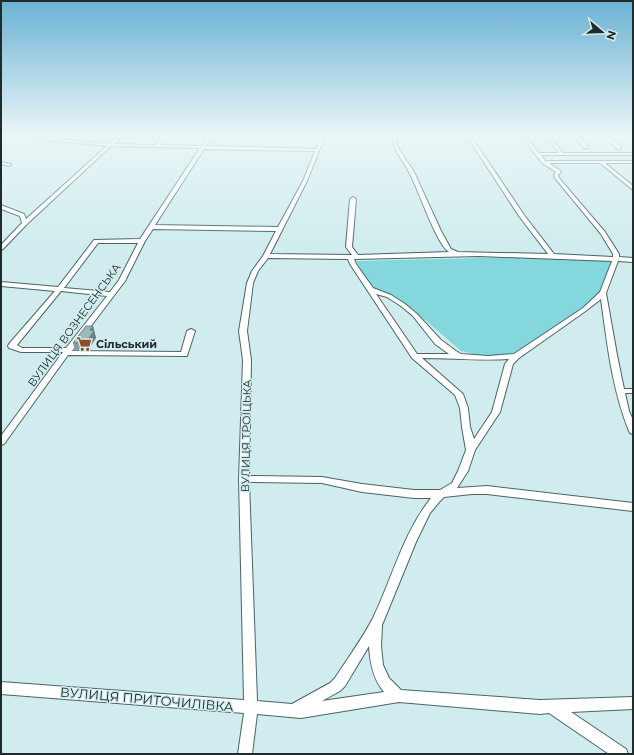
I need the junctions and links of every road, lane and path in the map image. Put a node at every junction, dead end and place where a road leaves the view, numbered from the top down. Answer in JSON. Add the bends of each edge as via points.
{"nodes":[{"id":1,"x":82,"y":171,"type":"edge"},
{"id":2,"x":186,"y":171,"type":"edge"},
{"id":3,"x":309,"y":171,"type":"edge"},
{"id":4,"x":411,"y":171,"type":"edge"},
{"id":5,"x":492,"y":171,"type":"edge"},
{"id":6,"x":558,"y":171,"type":"edge"},
{"id":7,"x":612,"y":171,"type":"edge"},
{"id":8,"x":633,"y":189,"type":"edge"},
{"id":9,"x":353,"y":199,"type":"dead end"},
{"id":10,"x":1,"y":207,"type":"edge"},
{"id":11,"x":35,"y":214,"type":"junction"},
{"id":12,"x":22,"y":215,"type":"junction"},
{"id":13,"x":25,"y":223,"type":"junction"},
{"id":14,"x":152,"y":227,"type":"junction"},
{"id":15,"x":278,"y":229,"type":"junction"},
{"id":16,"x":142,"y":241,"type":"junction"},
{"id":17,"x":1,"y":248,"type":"edge"},
{"id":18,"x":458,"y":254,"type":"junction"},
{"id":19,"x":552,"y":255,"type":"junction"},
{"id":20,"x":266,"y":256,"type":"junction"},
{"id":21,"x":354,"y":258,"type":"junction"},
{"id":22,"x":616,"y":258,"type":"junction"},
{"id":23,"x":633,"y":260,"type":"edge"},
{"id":24,"x":1,"y":284,"type":"edge"},
{"id":25,"x":60,"y":289,"type":"junction"},
{"id":26,"x":372,"y":290,"type":"junction"},
{"id":27,"x":603,"y":293,"type":"junction"},
{"id":28,"x":112,"y":294,"type":"junction"},
{"id":29,"x":191,"y":331,"type":"dead end"},
{"id":30,"x":67,"y":352,"type":"junction"},
{"id":31,"x":415,"y":356,"type":"junction"},
{"id":32,"x":460,"y":356,"type":"junction"},
{"id":33,"x":516,"y":356,"type":"junction"},
{"id":34,"x":622,"y":390,"type":"junction"},
{"id":35,"x":633,"y":391,"type":"edge"},
{"id":36,"x":633,"y":432,"type":"edge"},
{"id":37,"x":1,"y":442,"type":"edge"},
{"id":38,"x":471,"y":450,"type":"junction"},
{"id":39,"x":244,"y":479,"type":"junction"},
{"id":40,"x":442,"y":494,"type":"junction"},
{"id":41,"x":633,"y":506,"type":"edge"},
{"id":42,"x":377,"y":622,"type":"junction"},
{"id":43,"x":1,"y":688,"type":"edge"},
{"id":44,"x":399,"y":696,"type":"junction"},
{"id":45,"x":633,"y":703,"type":"edge"},
{"id":46,"x":550,"y":706,"type":"junction"},
{"id":47,"x":251,"y":708,"type":"junction"},
{"id":48,"x":294,"y":710,"type":"junction"},
{"id":49,"x":245,"y":754,"type":"edge"},
{"id":50,"x":621,"y":754,"type":"edge"}],
"edges":[{"from":1,"to":11,"type":"street"},
{"from":2,"to":14,"type":"street","name":"ВУЛИЦЯ ВОЗНЕСЕНСЬКА"},
{"from":3,"to":15,"type":"street","name":"ВУЛИЦЯ ТРОЇЦЬКА"},
{"from":4,"to":18,"type":"street","via":[[438,231],[449,250]]},
{"from":5,"to":19,"type":"street"},
{"from":6,"to":22,"type":"street","via":[[556,178],[603,233],[614,249]]},
{"from":7,"to":8,"type":"street"},
{"from":9,"to":21,"type":"street","via":[[349,247]]},
{"from":10,"to":12,"type":"street"},
{"from":11,"to":12,"type":"street"},
{"from":11,"to":13,"type":"street"},
{"from":12,"to":13,"type":"street"},
{"from":13,"to":17,"type":"street"},
{"from":14,"to":15,"type":"street"},
{"from":14,"to":16,"type":"street","name":"ВУЛИЦЯ ВОЗНЕСЕНСЬКА"},
{"from":15,"to":20,"type":"street","name":"ВУЛИЦЯ ТРОЇЦЬКА"},
{"from":16,"to":25,"type":"street","via":[[96,240]]},
{"from":16,"to":28,"type":"street","name":"ВУЛИЦЯ ВОЗНЕСЕНСЬКА","via":[[125,276]]},
{"from":18,"to":19,"type":"street"},
{"from":18,"to":21,"type":"street"},
{"from":19,"to":22,"type":"street"},
{"from":20,"to":21,"type":"street"},
{"from":20,"to":39,"type":"street","name":"ВУЛИЦЯ ТРОЇЦЬКА","via":[[250,283],[243,331],[247,360]]},
{"from":21,"to":26,"type":"street","via":[[353,264]]},
{"from":22,"to":23,"type":"street"},
{"from":22,"to":27,"type":"street"},
{"from":24,"to":25,"type":"street"},
{"from":25,"to":28,"type":"street"},
{"from":25,"to":30,"type":"street","via":[[12,346],[20,350]]},
{"from":26,"to":31,"type":"street"},
{"from":26,"to":32,"type":"street","via":[[389,296],[403,305],[438,342]]},
{"from":27,"to":33,"type":"street","via":[[585,309]]},
{"from":27,"to":34,"type":"street"},
{"from":28,"to":30,"type":"street","name":"ВУЛИЦЯ ВОЗНЕСЕНСЬКА"},
{"from":29,"to":30,"type":"street","via":[[184,354]]},
{"from":30,"to":37,"type":"street","name":"ВУЛИЦЯ ВОЗНЕСЕНСЬКА"},
{"from":31,"to":32,"type":"street"},
{"from":31,"to":38,"type":"street","via":[[459,394]]},
{"from":32,"to":33,"type":"street"},
{"from":33,"to":38,"type":"street","via":[[509,364],[496,412]]},
{"from":34,"to":35,"type":"street"},
{"from":34,"to":36,"type":"street","via":[[625,411]]},
{"from":38,"to":40,"type":"street","via":[[457,482]]},
{"from":39,"to":40,"type":"street","via":[[322,480],[362,488],[414,494]]},
{"from":39,"to":47,"type":"street","name":"ВУЛИЦЯ ТРОЇЦЬКА"},
{"from":40,"to":41,"type":"street","via":[[463,490],[487,490]]},
{"from":40,"to":42,"type":"street","via":[[432,503],[411,542]]},
{"from":42,"to":44,"type":"street","via":[[375,659],[389,689]]},
{"from":42,"to":48,"type":"street","via":[[340,682]]},
{"from":43,"to":47,"type":"street","name":"ВУЛИЦЯ ПРИТОЧИЛІВКА"},
{"from":44,"to":46,"type":"street","name":"ВУЛИЦЯ ПРИТОЧИЛІВКА"},
{"from":44,"to":48,"type":"street","name":"ВУЛИЦЯ ПРИТОЧИЛІВКА"},
{"from":45,"to":46,"type":"street","name":"ВУЛИЦЯ ПРИТОЧИЛІВКА"},
{"from":46,"to":50,"type":"street"},
{"from":47,"to":48,"type":"street","name":"ВУЛИЦЯ ПРИТОЧИЛІВКА"},
{"from":47,"to":49,"type":"street","name":"ВУЛИЦЯ ТРОЇЦЬКА"}]}
